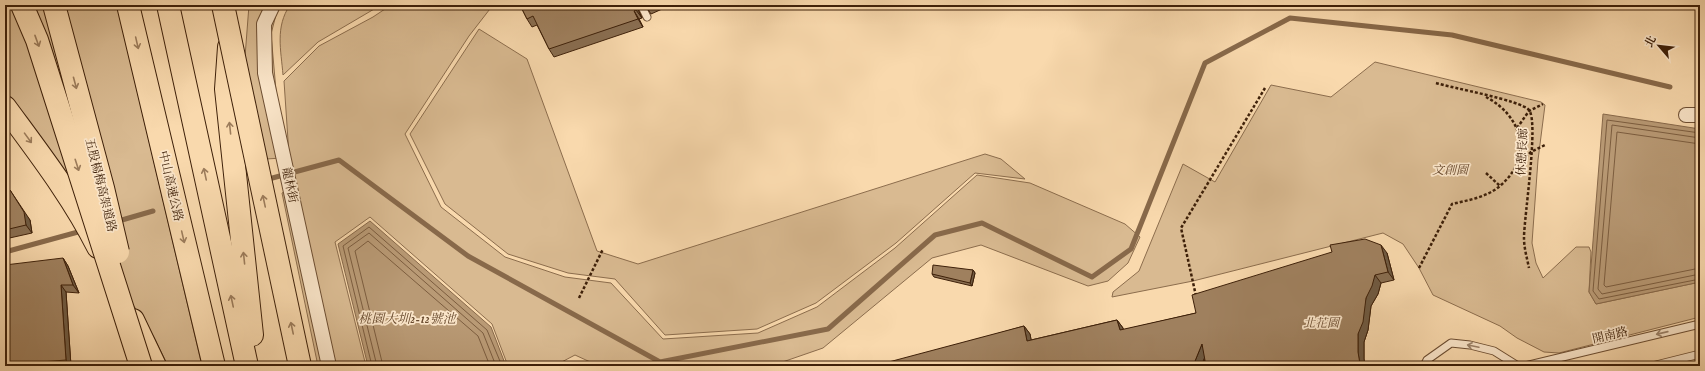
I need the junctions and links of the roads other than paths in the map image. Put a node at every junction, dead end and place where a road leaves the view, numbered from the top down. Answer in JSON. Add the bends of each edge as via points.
{"nodes":[{"id":1,"x":22,"y":5,"type":"edge"},
{"id":2,"x":54,"y":5,"type":"edge"},
{"id":3,"x":128,"y":5,"type":"edge"},
{"id":4,"x":168,"y":5,"type":"edge"},
{"id":5,"x":223,"y":5,"type":"edge"},
{"id":6,"x":232,"y":5,"type":"edge"},
{"id":7,"x":273,"y":5,"type":"edge"},
{"id":8,"x":641,"y":5,"type":"edge"},
{"id":9,"x":647,"y":17,"type":"dead end"},
{"id":10,"x":5,"y":107,"type":"edge"},
{"id":11,"x":1700,"y":324,"type":"edge"},
{"id":12,"x":1700,"y":354,"type":"edge"},
{"id":13,"x":140,"y":366,"type":"edge"},
{"id":14,"x":144,"y":366,"type":"edge"},
{"id":15,"x":155,"y":366,"type":"edge"},
{"id":16,"x":214,"y":366,"type":"edge"},
{"id":17,"x":247,"y":366,"type":"edge"},
{"id":18,"x":256,"y":366,"type":"edge"},
{"id":19,"x":300,"y":366,"type":"edge"},
{"id":20,"x":329,"y":366,"type":"edge"},
{"id":21,"x":1424,"y":366,"type":"edge"},
{"id":22,"x":1518,"y":366,"type":"edge"},
{"id":23,"x":1525,"y":366,"type":"edge"},
{"id":24,"x":1652,"y":366,"type":"edge"}],
"edges":[{"from":1,"to":13,"type":"highway","one_way":true,"bridge":true,"via":[[37,40]]},
{"from":2,"to":14,"type":"highway","name":"五股楊梅高架道路","one_way":true,"bridge":true,"via":[[103,188]]},
{"from":3,"to":16,"type":"highway","name":"中山高速公路","one_way":true},
{"from":17,"to":4,"type":"highway","one_way":true},
{"from":19,"to":5,"type":"highway","one_way":true,"bridge":true},
{"from":18,"to":6,"type":"highway","one_way":true,"via":[[226,89]]},
{"from":7,"to":20,"type":"street","name":"龍林街","via":[[264,24],[265,73]]},
{"from":8,"to":9,"type":"lane"},
{"from":10,"to":15,"type":"highway","one_way":true,"via":[[47,164],[91,233]]},
{"from":11,"to":23,"type":"lane","name":"開南路","one_way":true},
{"from":12,"to":24,"type":"lane"},
{"from":22,"to":21,"type":"lane","one_way":true,"via":[[1494,351],[1451,343],[1427,360]]}]}
